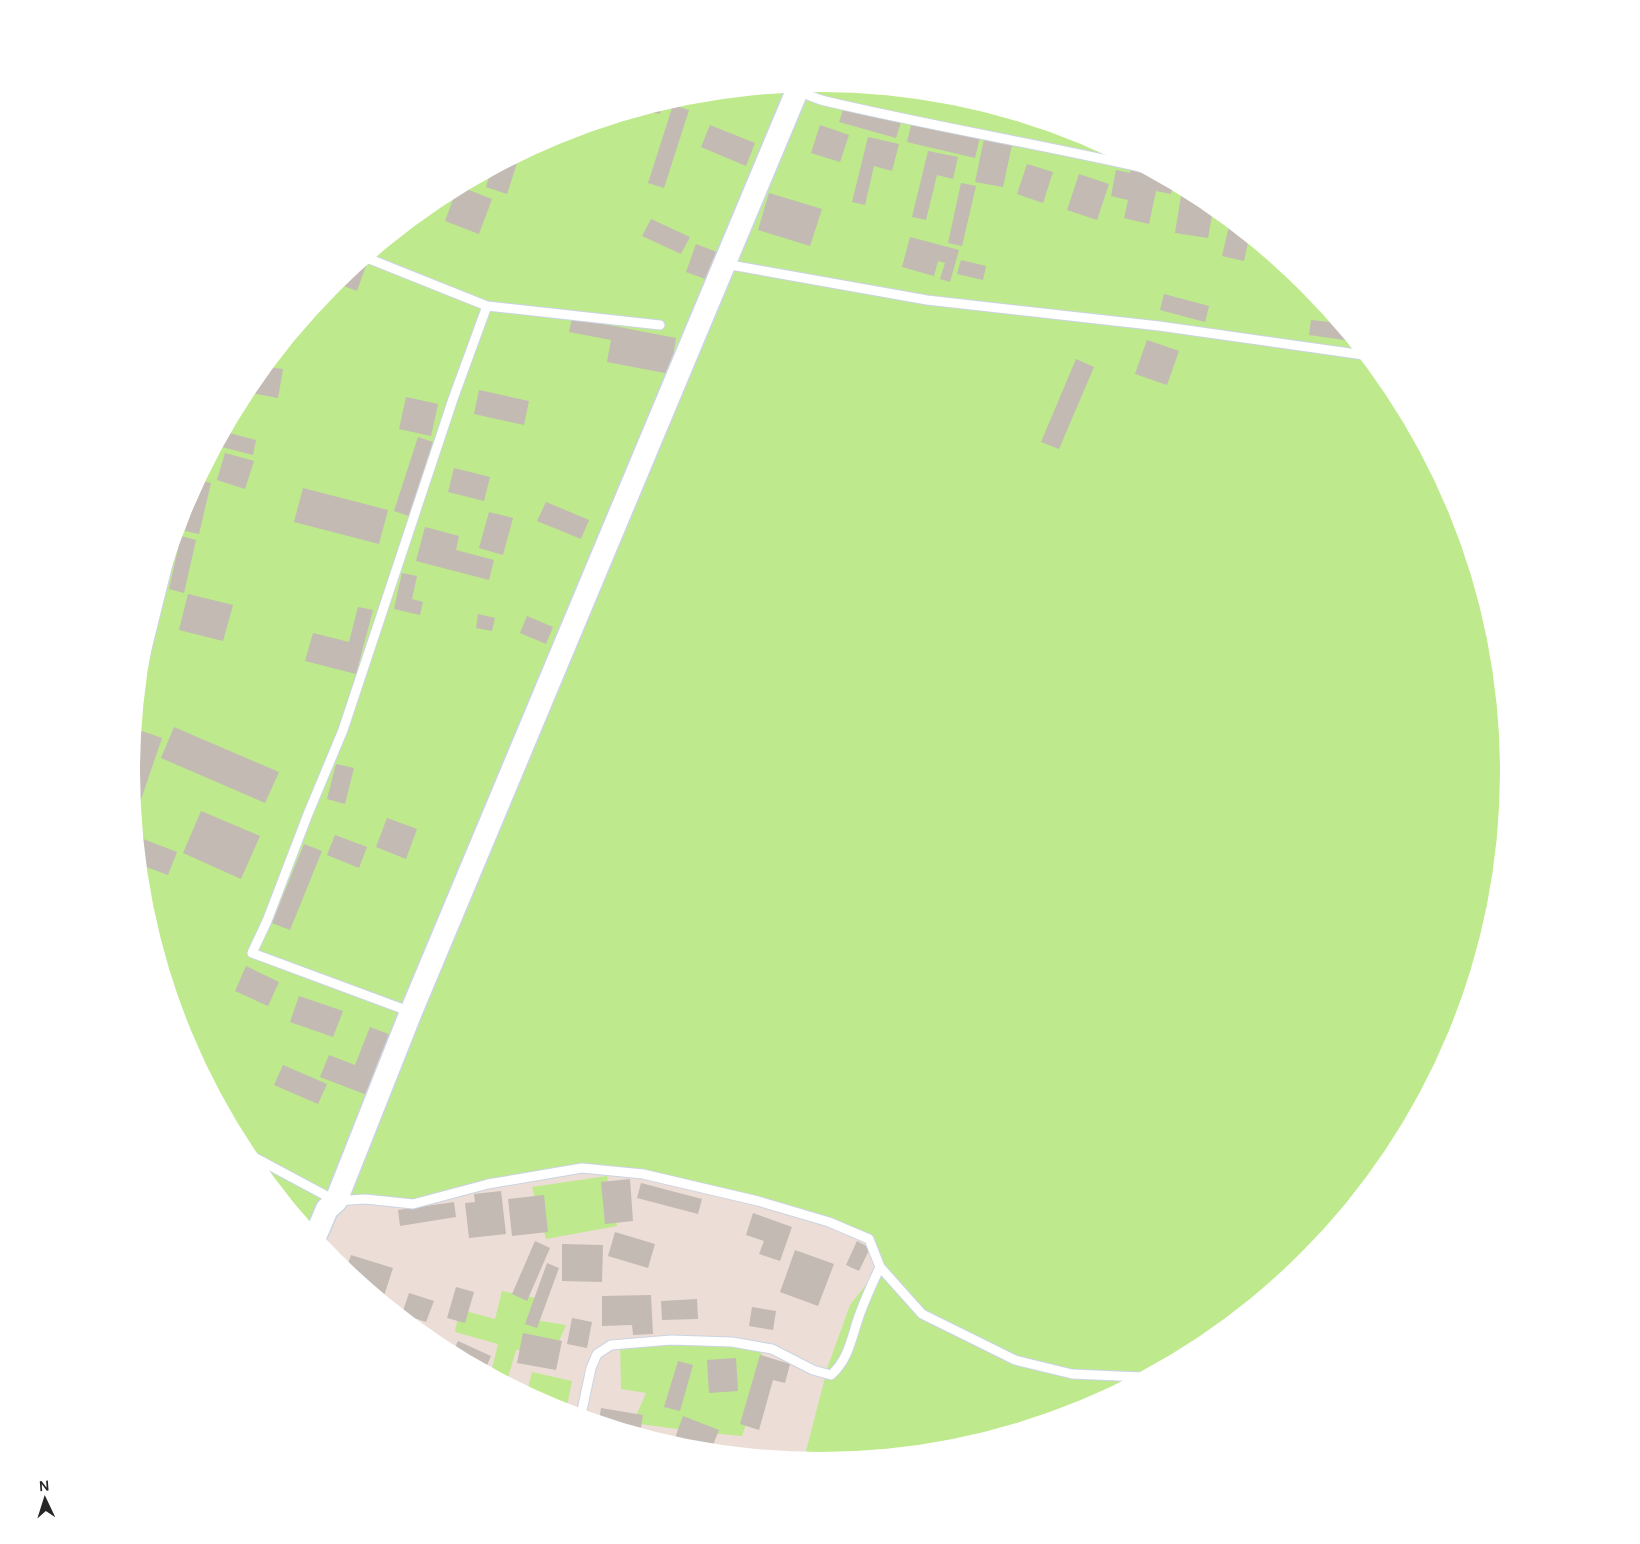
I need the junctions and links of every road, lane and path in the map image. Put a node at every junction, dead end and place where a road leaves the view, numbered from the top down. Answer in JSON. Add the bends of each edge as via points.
{"nodes":[{"id":1,"x":792,"y":93,"type":"edge"},
{"id":2,"x":804,"y":93,"type":"edge"},
{"id":3,"x":1120,"y":163,"type":"edge"},
{"id":4,"x":373,"y":260,"type":"edge"},
{"id":5,"x":725,"y":264,"type":"junction"},
{"id":6,"x":487,"y":306,"type":"junction"},
{"id":7,"x":660,"y":325,"type":"dead end"},
{"id":8,"x":1356,"y":354,"type":"edge"},
{"id":9,"x":411,"y":1012,"type":"junction"},
{"id":10,"x":264,"y":1163,"type":"edge"},
{"id":11,"x":336,"y":1201,"type":"junction"},
{"id":12,"x":318,"y":1230,"type":"edge"},
{"id":13,"x":880,"y":1267,"type":"junction"},
{"id":14,"x":1129,"y":1376,"type":"edge"},
{"id":15,"x":582,"y":1408,"type":"edge"}],
"edges":[{"from":1,"to":5,"type":"street"},
{"from":2,"to":3,"type":"lane","via":[[822,101]]},
{"from":4,"to":6,"type":"lane"},
{"from":5,"to":8,"type":"lane","via":[[928,300],[1159,326]]},
{"from":5,"to":9,"type":"street"},
{"from":6,"to":7,"type":"lane"},
{"from":6,"to":9,"type":"lane","via":[[343,730],[252,953]]},
{"from":9,"to":11,"type":"street"},
{"from":10,"to":11,"type":"lane"},
{"from":11,"to":12,"type":"street","via":[[327,1209]]},
{"from":11,"to":13,"type":"lane","via":[[366,1199],[413,1204],[488,1184],[582,1168],[643,1174],[829,1222],[869,1239]]},
{"from":13,"to":14,"type":"lane","via":[[922,1314],[1015,1360],[1072,1374]]},
{"from":13,"to":15,"type":"lane","via":[[858,1317],[848,1352],[831,1375],[813,1370],[772,1349],[732,1342],[671,1340],[611,1345],[596,1354]]}]}
